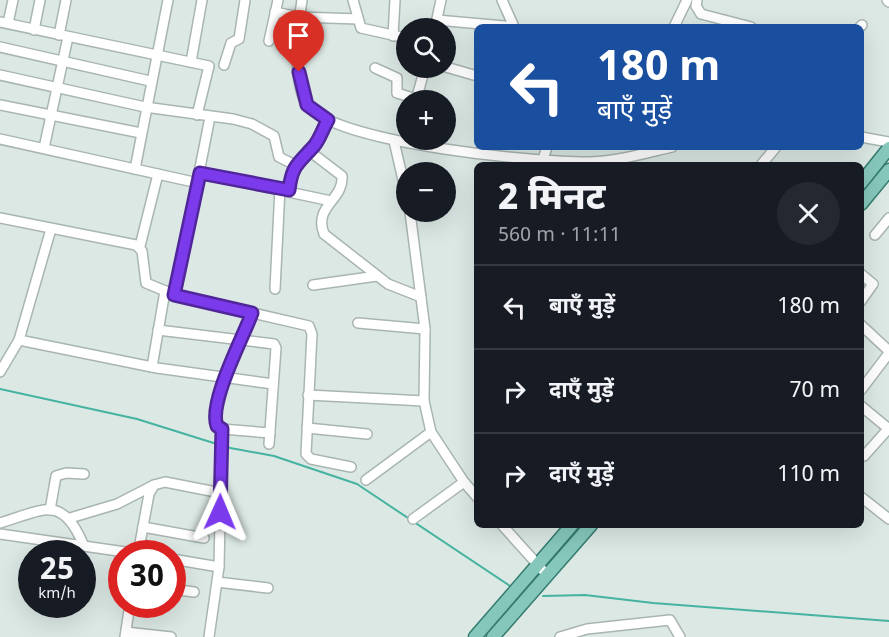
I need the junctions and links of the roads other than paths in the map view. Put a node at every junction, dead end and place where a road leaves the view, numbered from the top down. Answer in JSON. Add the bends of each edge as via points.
{"nodes":[{"id":1,"x":13,"y":0,"type":"edge"},
{"id":2,"x":40,"y":0,"type":"edge"},
{"id":3,"x":66,"y":0,"type":"edge"},
{"id":4,"x":168,"y":0,"type":"edge"},
{"id":5,"x":202,"y":0,"type":"edge"},
{"id":6,"x":245,"y":0,"type":"edge"},
{"id":7,"x":278,"y":0,"type":"edge"},
{"id":8,"x":302,"y":0,"type":"edge"},
{"id":9,"x":353,"y":0,"type":"edge"},
{"id":10,"x":395,"y":0,"type":"edge"},
{"id":11,"x":441,"y":0,"type":"edge"},
{"id":12,"x":502,"y":0,"type":"edge"},
{"id":13,"x":687,"y":0,"type":"edge"},
{"id":14,"x":697,"y":0,"type":"edge"},
{"id":15,"x":275,"y":12,"type":"junction"},
{"id":16,"x":299,"y":17,"type":"junction"},
{"id":17,"x":437,"y":18,"type":"edge"},
{"id":18,"x":358,"y":19,"type":"junction"},
{"id":19,"x":4,"y":23,"type":"edge"},
{"id":20,"x":513,"y":24,"type":"edge"},
{"id":21,"x":675,"y":24,"type":"edge"},
{"id":22,"x":739,"y":24,"type":"edge"},
{"id":23,"x":456,"y":25,"type":"edge"},
{"id":24,"x":474,"y":25,"type":"edge"},
{"id":25,"x":34,"y":30,"type":"junction"},
{"id":26,"x":64,"y":36,"type":"junction"},
{"id":27,"x":393,"y":36,"type":"junction"},
{"id":28,"x":396,"y":36,"type":"edge"},
{"id":29,"x":269,"y":41,"type":"dead end"},
{"id":30,"x":0,"y":48,"type":"edge"},
{"id":31,"x":156,"y":56,"type":"junction"},
{"id":32,"x":63,"y":62,"type":"junction"},
{"id":33,"x":191,"y":62,"type":"junction"},
{"id":34,"x":224,"y":65,"type":"dead end"},
{"id":35,"x":375,"y":68,"type":"dead end"},
{"id":36,"x":456,"y":70,"type":"edge"},
{"id":37,"x":0,"y":75,"type":"edge"},
{"id":38,"x":474,"y":75,"type":"edge"},
{"id":39,"x":150,"y":81,"type":"junction"},
{"id":40,"x":57,"y":88,"type":"junction"},
{"id":41,"x":397,"y":90,"type":"edge"},
{"id":42,"x":0,"y":105,"type":"edge"},
{"id":43,"x":145,"y":107,"type":"junction"},
{"id":44,"x":197,"y":115,"type":"junction"},
{"id":45,"x":51,"y":116,"type":"junction"},
{"id":46,"x":210,"y":117,"type":"junction"},
{"id":47,"x":328,"y":120,"type":"junction"},
{"id":48,"x":141,"y":133,"type":"junction"},
{"id":49,"x":864,"y":138,"type":"edge"},
{"id":50,"x":0,"y":139,"type":"edge"},
{"id":51,"x":394,"y":141,"type":"joint"},
{"id":52,"x":889,"y":142,"type":"edge"},
{"id":53,"x":456,"y":145,"type":"edge"},
{"id":54,"x":44,"y":148,"type":"junction"},
{"id":55,"x":474,"y":148,"type":"edge"},
{"id":56,"x":889,"y":148,"type":"edge"},
{"id":57,"x":308,"y":150,"type":"junction"},
{"id":58,"x":546,"y":150,"type":"edge"},
{"id":59,"x":618,"y":150,"type":"edge"},
{"id":60,"x":657,"y":150,"type":"edge"},
{"id":61,"x":774,"y":150,"type":"edge"},
{"id":62,"x":501,"y":151,"type":"edge"},
{"id":63,"x":617,"y":158,"type":"junction"},
{"id":64,"x":399,"y":162,"type":"edge"},
{"id":65,"x":542,"y":162,"type":"junction"},
{"id":66,"x":764,"y":162,"type":"edge"},
{"id":67,"x":295,"y":165,"type":"junction"},
{"id":68,"x":875,"y":166,"type":"junction"},
{"id":69,"x":135,"y":169,"type":"junction"},
{"id":70,"x":158,"y":174,"type":"junction"},
{"id":71,"x":888,"y":175,"type":"edge"},
{"id":72,"x":199,"y":178,"type":"junction"},
{"id":73,"x":864,"y":179,"type":"edge"},
{"id":74,"x":284,"y":189,"type":"junction"},
{"id":75,"x":331,"y":201,"type":"junction"},
{"id":76,"x":864,"y":201,"type":"edge"},
{"id":77,"x":0,"y":218,"type":"edge"},
{"id":78,"x":889,"y":218,"type":"edge"},
{"id":79,"x":411,"y":222,"type":"edge"},
{"id":80,"x":51,"y":229,"type":"junction"},
{"id":81,"x":875,"y":235,"type":"dead end"},
{"id":82,"x":140,"y":246,"type":"junction"},
{"id":83,"x":377,"y":276,"type":"junction"},
{"id":84,"x":864,"y":276,"type":"edge"},
{"id":85,"x":313,"y":285,"type":"dead end"},
{"id":86,"x":275,"y":289,"type":"dead end"},
{"id":87,"x":165,"y":291,"type":"junction"},
{"id":88,"x":174,"y":295,"type":"junction"},
{"id":89,"x":421,"y":297,"type":"junction"},
{"id":90,"x":864,"y":297,"type":"edge"},
{"id":91,"x":252,"y":313,"type":"junction"},
{"id":92,"x":358,"y":323,"type":"dead end"},
{"id":93,"x":419,"y":328,"type":"junction"},
{"id":94,"x":864,"y":328,"type":"edge"},
{"id":95,"x":158,"y":330,"type":"junction"},
{"id":96,"x":20,"y":340,"type":"junction"},
{"id":97,"x":242,"y":342,"type":"junction"},
{"id":98,"x":889,"y":352,"type":"edge"},
{"id":99,"x":152,"y":367,"type":"junction"},
{"id":100,"x":0,"y":372,"type":"edge"},
{"id":101,"x":224,"y":378,"type":"junction"},
{"id":102,"x":273,"y":384,"type":"junction"},
{"id":103,"x":864,"y":386,"type":"edge"},
{"id":104,"x":308,"y":395,"type":"junction"},
{"id":105,"x":424,"y":401,"type":"junction"},
{"id":106,"x":864,"y":408,"type":"edge"},
{"id":107,"x":889,"y":415,"type":"edge"},
{"id":108,"x":887,"y":427,"type":"edge"},
{"id":109,"x":307,"y":428,"type":"junction"},
{"id":110,"x":222,"y":429,"type":"junction"},
{"id":111,"x":431,"y":432,"type":"junction"},
{"id":112,"x":270,"y":433,"type":"junction"},
{"id":113,"x":367,"y":434,"type":"dead end"},
{"id":114,"x":269,"y":444,"type":"dead end"},
{"id":115,"x":864,"y":456,"type":"dead end"},
{"id":116,"x":351,"y":467,"type":"dead end"},
{"id":117,"x":84,"y":474,"type":"dead end"},
{"id":118,"x":366,"y":480,"type":"dead end"},
{"id":119,"x":464,"y":482,"type":"junction"},
{"id":120,"x":154,"y":485,"type":"junction"},
{"id":121,"x":221,"y":493,"type":"junction"},
{"id":122,"x":474,"y":494,"type":"edge"},
{"id":123,"x":864,"y":499,"type":"edge"},
{"id":124,"x":50,"y":510,"type":"junction"},
{"id":125,"x":70,"y":518,"type":"junction"},
{"id":126,"x":413,"y":519,"type":"dead end"},
{"id":127,"x":889,"y":519,"type":"edge"},
{"id":128,"x":0,"y":523,"type":"edge"},
{"id":129,"x":143,"y":527,"type":"junction"},
{"id":130,"x":505,"y":528,"type":"edge"},
{"id":131,"x":569,"y":528,"type":"edge"},
{"id":132,"x":588,"y":528,"type":"edge"},
{"id":133,"x":0,"y":534,"type":"edge"},
{"id":134,"x":204,"y":538,"type":"dead end"},
{"id":135,"x":50,"y":540,"type":"edge"},
{"id":136,"x":81,"y":540,"type":"edge"},
{"id":137,"x":140,"y":540,"type":"edge"},
{"id":138,"x":186,"y":561,"type":"edge"},
{"id":139,"x":538,"y":564,"type":"junction"},
{"id":140,"x":219,"y":567,"type":"junction"},
{"id":141,"x":547,"y":575,"type":"junction"},
{"id":142,"x":217,"y":582,"type":"junction"},
{"id":143,"x":268,"y":588,"type":"dead end"},
{"id":144,"x":186,"y":591,"type":"edge"},
{"id":145,"x":194,"y":592,"type":"dead end"},
{"id":146,"x":128,"y":618,"type":"edge"},
{"id":147,"x":126,"y":634,"type":"edge"},
{"id":148,"x":171,"y":637,"type":"edge"},
{"id":149,"x":209,"y":637,"type":"edge"},
{"id":150,"x":475,"y":637,"type":"edge"},
{"id":151,"x":493,"y":637,"type":"edge"},
{"id":152,"x":560,"y":637,"type":"edge"},
{"id":153,"x":680,"y":637,"type":"edge"}],
"edges":[{"from":1,"to":19,"type":"street"},
{"from":2,"to":25,"type":"street"},
{"from":3,"to":26,"type":"street"},
{"from":4,"to":31,"type":"street"},
{"from":5,"to":33,"type":"street"},
{"from":6,"to":34,"type":"street","via":[[239,39],[231,43]]},
{"from":7,"to":15,"type":"street"},
{"from":8,"to":16,"type":"street"},
{"from":9,"to":18,"type":"street"},
{"from":10,"to":27,"type":"street"},
{"from":11,"to":17,"type":"street"},
{"from":12,"to":20,"type":"street"},
{"from":13,"to":21,"type":"street"},
{"from":14,"to":22,"type":"street","via":[[701,14]]},
{"from":15,"to":16,"type":"street"},
{"from":15,"to":29,"type":"street"},
{"from":16,"to":18,"type":"street"},
{"from":16,"to":47,"type":"street","via":[[298,60],[304,97],[307,105]]},
{"from":18,"to":27,"type":"street","via":[[361,28]]},
{"from":19,"to":25,"type":"street"},
{"from":23,"to":24,"type":"street"},
{"from":25,"to":26,"type":"street"},
{"from":26,"to":31,"type":"street"},
{"from":26,"to":32,"type":"street"},
{"from":27,"to":28,"type":"street"},
{"from":30,"to":32,"type":"street"},
{"from":31,"to":33,"type":"street"},
{"from":31,"to":39,"type":"street"},
{"from":32,"to":39,"type":"street"},
{"from":32,"to":40,"type":"street"},
{"from":33,"to":44,"type":"street","via":[[209,66]]},
{"from":35,"to":41,"type":"street","via":[[397,78]]},
{"from":36,"to":38,"type":"street"},
{"from":37,"to":40,"type":"street"},
{"from":39,"to":43,"type":"street"},
{"from":40,"to":43,"type":"street"},
{"from":40,"to":45,"type":"street"},
{"from":42,"to":45,"type":"street"},
{"from":43,"to":44,"type":"street"},
{"from":43,"to":48,"type":"street"},
{"from":44,"to":46,"type":"street"},
{"from":45,"to":48,"type":"street"},
{"from":45,"to":54,"type":"street"},
{"from":46,"to":67,"type":"street","via":[[242,122],[272,133],[277,138],[279,157]]},
{"from":46,"to":72,"type":"street"},
{"from":47,"to":51,"type":"street"},
{"from":47,"to":57,"type":"street"},
{"from":48,"to":69,"type":"street"},
{"from":49,"to":52,"type":"street"},
{"from":50,"to":54,"type":"street"},
{"from":51,"to":64,"type":"street"},
{"from":53,"to":55,"type":"street"},
{"from":54,"to":69,"type":"street"},
{"from":56,"to":68,"type":"main road"},
{"from":57,"to":67,"type":"street"},
{"from":57,"to":75,"type":"street","via":[[342,176]]},
{"from":58,"to":65,"type":"street"},
{"from":59,"to":63,"type":"street"},
{"from":60,"to":63,"type":"street"},
{"from":61,"to":66,"type":"street"},
{"from":62,"to":65,"type":"street"},
{"from":63,"to":65,"type":"street"},
{"from":67,"to":74,"type":"street"},
{"from":68,"to":71,"type":"street"},
{"from":68,"to":73,"type":"main road"},
{"from":69,"to":70,"type":"street"},
{"from":70,"to":72,"type":"street"},
{"from":70,"to":82,"type":"street"},
{"from":71,"to":76,"type":"main road"},
{"from":72,"to":74,"type":"street"},
{"from":72,"to":88,"type":"street"},
{"from":74,"to":75,"type":"street"},
{"from":74,"to":86,"type":"street"},
{"from":75,"to":83,"type":"street","via":[[321,220],[324,234]]},
{"from":77,"to":80,"type":"street"},
{"from":78,"to":81,"type":"street"},
{"from":79,"to":89,"type":"street"},
{"from":80,"to":82,"type":"street"},
{"from":80,"to":96,"type":"street"},
{"from":82,"to":87,"type":"street","via":[[146,283]]},
{"from":83,"to":85,"type":"street"},
{"from":83,"to":89,"type":"street"},
{"from":84,"to":90,"type":"street","via":[[873,284]]},
{"from":87,"to":88,"type":"street"},
{"from":87,"to":95,"type":"street"},
{"from":88,"to":91,"type":"street"},
{"from":89,"to":93,"type":"street"},
{"from":91,"to":97,"type":"street"},
{"from":91,"to":104,"type":"street","via":[[309,326],[312,334]]},
{"from":92,"to":93,"type":"street"},
{"from":93,"to":105,"type":"street"},
{"from":94,"to":98,"type":"street"},
{"from":95,"to":97,"type":"street"},
{"from":95,"to":99,"type":"street"},
{"from":96,"to":99,"type":"street"},
{"from":96,"to":100,"type":"street"},
{"from":97,"to":101,"type":"street"},
{"from":97,"to":102,"type":"street","via":[[274,344]]},
{"from":98,"to":103,"type":"street"},
{"from":99,"to":101,"type":"street"},
{"from":101,"to":102,"type":"street"},
{"from":101,"to":110,"type":"street","via":[[215,420]]},
{"from":102,"to":112,"type":"street"},
{"from":104,"to":105,"type":"street"},
{"from":104,"to":109,"type":"street"},
{"from":105,"to":111,"type":"street"},
{"from":106,"to":108,"type":"street"},
{"from":107,"to":108,"type":"street"},
{"from":108,"to":115,"type":"street"},
{"from":109,"to":113,"type":"street"},
{"from":109,"to":116,"type":"street","via":[[308,458]]},
{"from":110,"to":112,"type":"street"},
{"from":110,"to":121,"type":"street"},
{"from":111,"to":118,"type":"street"},
{"from":111,"to":119,"type":"street"},
{"from":112,"to":114,"type":"street"},
{"from":117,"to":124,"type":"street","via":[[56,476]]},
{"from":119,"to":122,"type":"street"},
{"from":119,"to":126,"type":"street"},
{"from":120,"to":121,"type":"street","via":[[165,483]]},
{"from":120,"to":125,"type":"street","via":[[117,504]]},
{"from":120,"to":129,"type":"street"},
{"from":121,"to":140,"type":"street"},
{"from":123,"to":127,"type":"street"},
{"from":124,"to":125,"type":"street"},
{"from":124,"to":128,"type":"street"},
{"from":125,"to":136,"type":"street"},
{"from":129,"to":134,"type":"street"},
{"from":129,"to":137,"type":"street"},
{"from":130,"to":139,"type":"street"},
{"from":131,"to":139,"type":"main road"},
{"from":132,"to":141,"type":"main road"},
{"from":133,"to":135,"type":"street"},
{"from":138,"to":140,"type":"street"},
{"from":139,"to":141,"type":"street"},
{"from":139,"to":150,"type":"main road"},
{"from":140,"to":142,"type":"street"},
{"from":141,"to":151,"type":"main road"},
{"from":142,"to":143,"type":"street"},
{"from":142,"to":149,"type":"street"},
{"from":144,"to":145,"type":"street"},
{"from":146,"to":147,"type":"street"},
{"from":147,"to":148,"type":"street"},
{"from":152,"to":153,"type":"street","via":[[587,629],[670,620]]}]}
